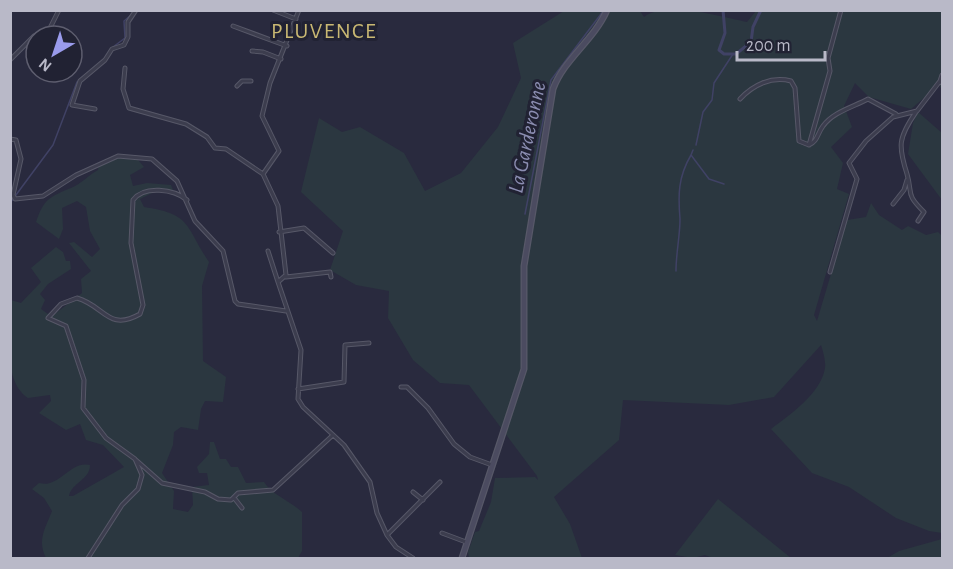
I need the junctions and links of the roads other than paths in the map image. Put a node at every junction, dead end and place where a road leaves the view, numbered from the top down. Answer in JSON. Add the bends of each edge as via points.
{"nodes":[{"id":1,"x":59,"y":10,"type":"edge"},
{"id":2,"x":136,"y":10,"type":"edge"},
{"id":3,"x":273,"y":10,"type":"edge"},
{"id":4,"x":300,"y":10,"type":"edge"},
{"id":5,"x":607,"y":10,"type":"edge"},
{"id":6,"x":841,"y":10,"type":"edge"},
{"id":7,"x":296,"y":19,"type":"junction"},
{"id":8,"x":51,"y":24,"type":"edge"},
{"id":9,"x":233,"y":26,"type":"dead end"},
{"id":10,"x":24,"y":45,"type":"edge"},
{"id":11,"x":287,"y":46,"type":"junction"},
{"id":12,"x":252,"y":51,"type":"dead end"},
{"id":13,"x":281,"y":59,"type":"junction"},
{"id":14,"x":10,"y":60,"type":"edge"},
{"id":15,"x":124,"y":68,"type":"dead end"},
{"id":16,"x":942,"y":75,"type":"edge"},
{"id":17,"x":251,"y":81,"type":"dead end"},
{"id":18,"x":941,"y":82,"type":"edge"},
{"id":19,"x":237,"y":86,"type":"dead end"},
{"id":20,"x":740,"y":99,"type":"dead end"},
{"id":21,"x":95,"y":109,"type":"dead end"},
{"id":22,"x":917,"y":111,"type":"junction"},
{"id":23,"x":896,"y":114,"type":"junction"},
{"id":24,"x":10,"y":139,"type":"edge"},
{"id":25,"x":809,"y":145,"type":"junction"},
{"id":26,"x":263,"y":174,"type":"junction"},
{"id":27,"x":907,"y":176,"type":"junction"},
{"id":28,"x":187,"y":200,"type":"junction"},
{"id":29,"x":893,"y":204,"type":"dead end"},
{"id":30,"x":918,"y":221,"type":"dead end"},
{"id":31,"x":279,"y":232,"type":"junction"},
{"id":32,"x":268,"y":251,"type":"dead end"},
{"id":33,"x":333,"y":253,"type":"dead end"},
{"id":34,"x":830,"y":272,"type":"dead end"},
{"id":35,"x":285,"y":277,"type":"junction"},
{"id":36,"x":331,"y":277,"type":"dead end"},
{"id":37,"x":278,"y":282,"type":"junction"},
{"id":38,"x":286,"y":311,"type":"junction"},
{"id":39,"x":369,"y":343,"type":"dead end"},
{"id":40,"x":401,"y":387,"type":"dead end"},
{"id":41,"x":298,"y":389,"type":"junction"},
{"id":42,"x":333,"y":435,"type":"junction"},
{"id":43,"x":135,"y":459,"type":"junction"},
{"id":44,"x":494,"y":466,"type":"junction"},
{"id":45,"x":440,"y":482,"type":"dead end"},
{"id":46,"x":413,"y":492,"type":"dead end"},
{"id":47,"x":235,"y":499,"type":"junction"},
{"id":48,"x":423,"y":500,"type":"junction"},
{"id":49,"x":242,"y":508,"type":"dead end"},
{"id":50,"x":442,"y":533,"type":"dead end"},
{"id":51,"x":387,"y":535,"type":"junction"},
{"id":52,"x":468,"y":543,"type":"junction"},
{"id":53,"x":88,"y":558,"type":"edge"},
{"id":54,"x":413,"y":558,"type":"edge"},
{"id":55,"x":462,"y":558,"type":"edge"}],
"edges":[{"from":1,"to":8,"type":"street"},
{"from":2,"to":21,"type":"street","via":[[128,22],[127,42],[112,49],[76,87],[72,105]]},
{"from":3,"to":7,"type":"street"},
{"from":4,"to":7,"type":"street"},
{"from":5,"to":44,"type":"main road","via":[[602,22],[558,76],[550,103],[522,286],[524,369]]},
{"from":6,"to":25,"type":"street","via":[[828,58],[830,71]]},
{"from":7,"to":11,"type":"street"},
{"from":9,"to":11,"type":"street"},
{"from":10,"to":14,"type":"street"},
{"from":11,"to":13,"type":"street"},
{"from":12,"to":13,"type":"street"},
{"from":13,"to":26,"type":"street","via":[[262,116],[279,151]]},
{"from":15,"to":26,"type":"street","via":[[126,104],[134,111],[186,124],[207,137],[215,148],[226,149]]},
{"from":16,"to":18,"type":"street"},
{"from":17,"to":19,"type":"street","via":[[242,81]]},
{"from":18,"to":22,"type":"street"},
{"from":20,"to":25,"type":"street","via":[[758,85],[791,81],[795,88],[799,141]]},
{"from":22,"to":23,"type":"street"},
{"from":22,"to":27,"type":"street","via":[[900,141]]},
{"from":23,"to":25,"type":"street","via":[[868,99],[830,119],[817,140]]},
{"from":23,"to":34,"type":"street","via":[[849,163],[857,179]]},
{"from":24,"to":28,"type":"street","via":[[16,140],[21,159],[15,199],[43,196],[76,175],[123,156],[152,159],[177,181]]},
{"from":26,"to":31,"type":"street","via":[[278,206]]},
{"from":27,"to":29,"type":"street","via":[[904,190]]},
{"from":27,"to":30,"type":"street","via":[[910,195],[924,212]]},
{"from":28,"to":38,"type":"street","via":[[195,221],[223,251],[235,301]]},
{"from":28,"to":43,"type":"street","via":[[165,190],[142,193],[133,200],[131,243],[143,304],[140,314],[120,322],[78,298],[61,304],[48,318],[66,326],[84,380],[83,408],[106,438]]},
{"from":31,"to":33,"type":"street","via":[[304,228]]},
{"from":31,"to":35,"type":"street"},
{"from":32,"to":37,"type":"street"},
{"from":35,"to":36,"type":"street","via":[[322,271],[330,272]]},
{"from":35,"to":37,"type":"street"},
{"from":37,"to":38,"type":"street"},
{"from":38,"to":41,"type":"street","via":[[294,323],[301,350]]},
{"from":39,"to":41,"type":"street","via":[[345,345],[344,382]]},
{"from":40,"to":44,"type":"street","via":[[407,387],[428,408],[447,438],[463,453]]},
{"from":41,"to":42,"type":"street","via":[[300,404]]},
{"from":42,"to":47,"type":"street","via":[[273,490],[238,493]]},
{"from":42,"to":51,"type":"street","via":[[370,482]]},
{"from":43,"to":47,"type":"street","via":[[162,483],[205,492],[218,499]]},
{"from":43,"to":53,"type":"street","via":[[142,475],[140,485],[122,504]]},
{"from":44,"to":52,"type":"main road"},
{"from":45,"to":48,"type":"street"},
{"from":46,"to":48,"type":"street"},
{"from":47,"to":49,"type":"street"},
{"from":48,"to":51,"type":"street"},
{"from":50,"to":52,"type":"street"},
{"from":51,"to":54,"type":"street","via":[[396,547]]},
{"from":52,"to":55,"type":"main road"}]}
